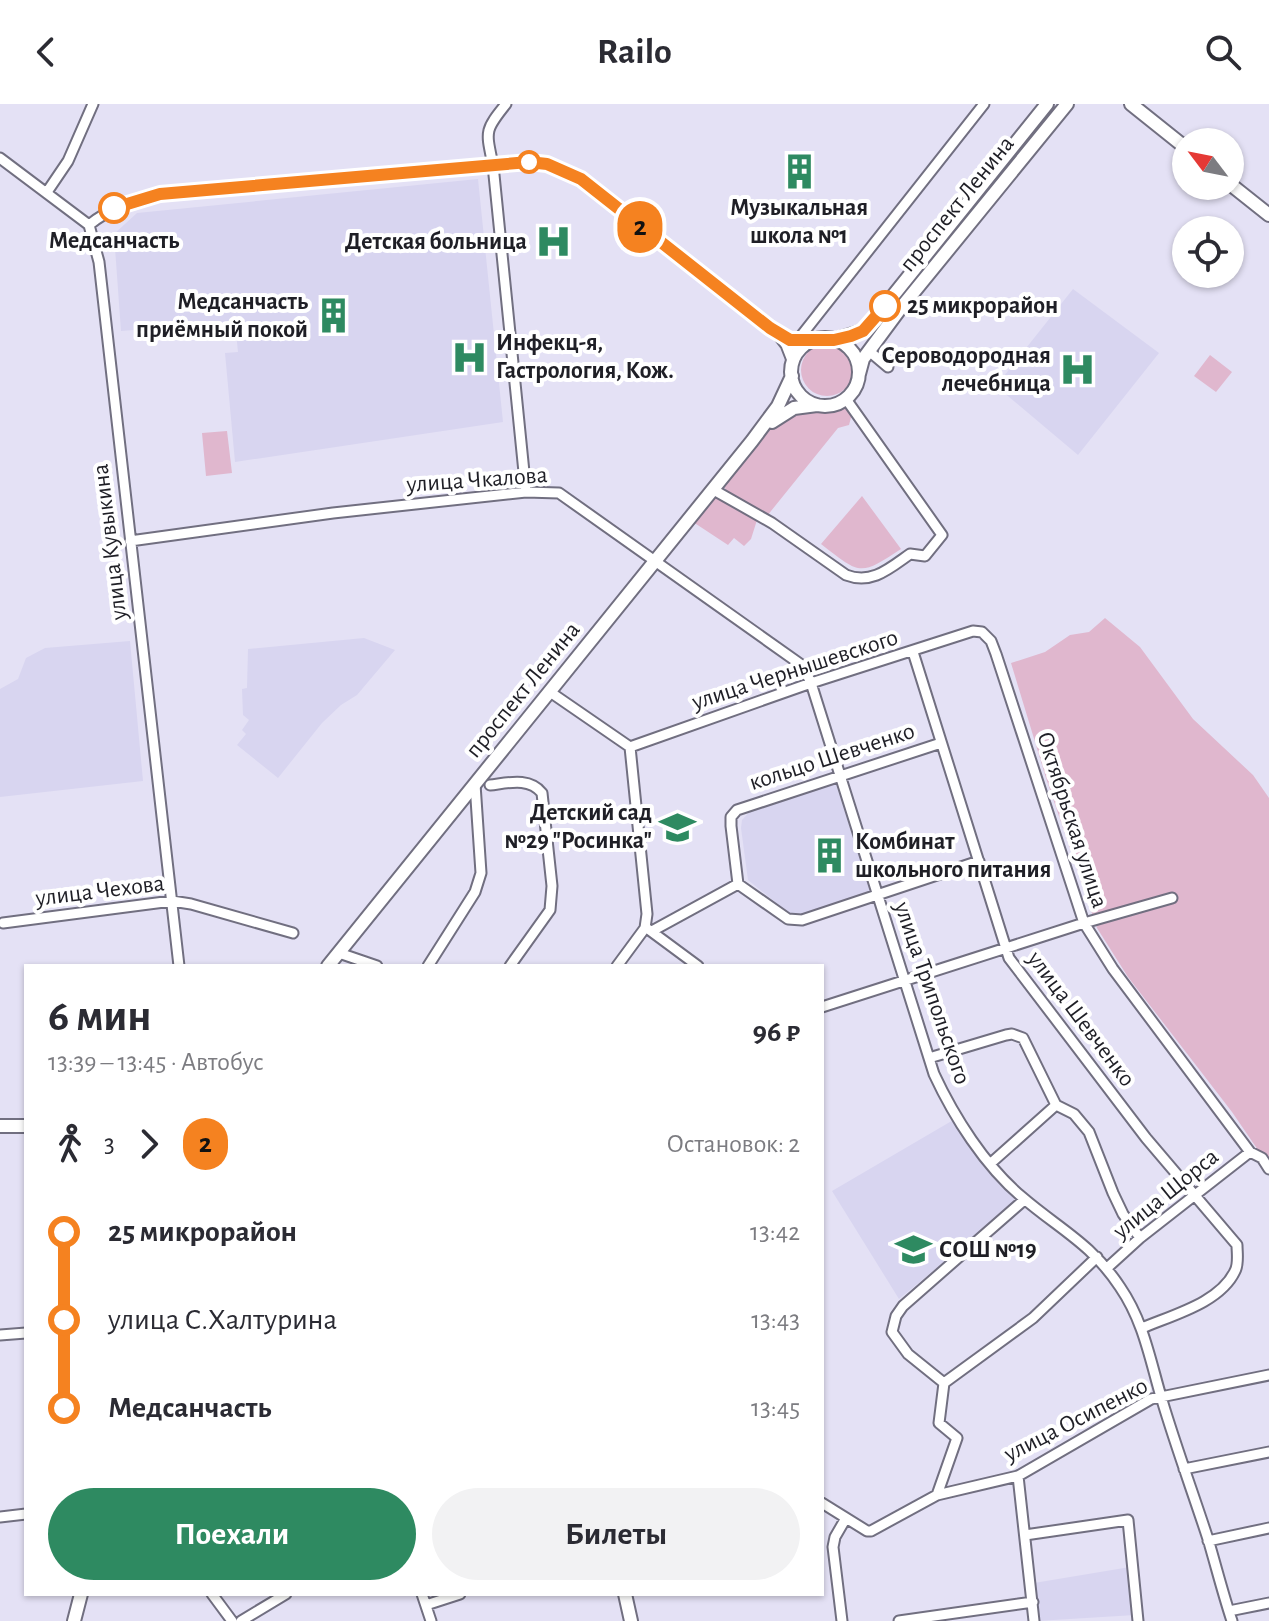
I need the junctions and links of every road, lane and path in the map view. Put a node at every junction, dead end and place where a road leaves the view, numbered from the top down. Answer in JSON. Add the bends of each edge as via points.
{"nodes":[{"id":1,"x":93,"y":104,"type":"edge"},
{"id":2,"x":506,"y":104,"type":"edge"},
{"id":3,"x":984,"y":104,"type":"edge"},
{"id":4,"x":1047,"y":104,"type":"edge"},
{"id":5,"x":1067,"y":104,"type":"edge"},
{"id":6,"x":1131,"y":104,"type":"edge"},
{"id":7,"x":1172,"y":137,"type":"edge"},
{"id":8,"x":0,"y":158,"type":"edge"},
{"id":9,"x":493,"y":165,"type":"junction"},
{"id":10,"x":47,"y":192,"type":"junction"},
{"id":11,"x":1244,"y":195,"type":"edge"},
{"id":12,"x":1269,"y":215,"type":"edge"},
{"id":13,"x":89,"y":225,"type":"junction"},
{"id":14,"x":770,"y":328,"type":"junction"},
{"id":15,"x":814,"y":340,"type":"junction"},
{"id":16,"x":834,"y":340,"type":"junction"},
{"id":17,"x":797,"y":341,"type":"junction"},
{"id":18,"x":869,"y":351,"type":"junction"},
{"id":19,"x":888,"y":367,"type":"dead end"},
{"id":20,"x":792,"y":370,"type":"junction"},
{"id":21,"x":859,"y":374,"type":"junction"},
{"id":22,"x":846,"y":399,"type":"junction"},
{"id":23,"x":819,"y":405,"type":"junction"},
{"id":24,"x":752,"y":441,"type":"junction"},
{"id":25,"x":712,"y":489,"type":"junction"},
{"id":26,"x":526,"y":492,"type":"junction"},
{"id":27,"x":130,"y":541,"type":"junction"},
{"id":28,"x":655,"y":560,"type":"junction"},
{"id":29,"x":973,"y":631,"type":"joint"},
{"id":30,"x":913,"y":652,"type":"junction"},
{"id":31,"x":811,"y":683,"type":"junction"},
{"id":32,"x":553,"y":694,"type":"dead end"},
{"id":33,"x":941,"y":743,"type":"junction"},
{"id":34,"x":630,"y":747,"type":"junction"},
{"id":35,"x":839,"y":775,"type":"junction"},
{"id":36,"x":475,"y":784,"type":"junction"},
{"id":37,"x":490,"y":785,"type":"dead end"},
{"id":38,"x":979,"y":861,"type":"junction"},
{"id":39,"x":738,"y":884,"type":"junction"},
{"id":40,"x":878,"y":894,"type":"junction"},
{"id":41,"x":1172,"y":898,"type":"dead end"},
{"id":42,"x":172,"y":901,"type":"junction"},
{"id":43,"x":3,"y":923,"type":"dead end"},
{"id":44,"x":1084,"y":923,"type":"junction"},
{"id":45,"x":648,"y":929,"type":"junction"},
{"id":46,"x":293,"y":933,"type":"dead end"},
{"id":47,"x":1005,"y":948,"type":"junction"},
{"id":48,"x":339,"y":953,"type":"junction"},
{"id":49,"x":179,"y":964,"type":"edge"},
{"id":50,"x":330,"y":964,"type":"edge"},
{"id":51,"x":371,"y":964,"type":"edge"},
{"id":52,"x":429,"y":964,"type":"edge"},
{"id":53,"x":511,"y":964,"type":"edge"},
{"id":54,"x":619,"y":964,"type":"edge"},
{"id":55,"x":695,"y":964,"type":"edge"},
{"id":56,"x":903,"y":981,"type":"junction"},
{"id":57,"x":824,"y":1006,"type":"edge"},
{"id":58,"x":929,"y":1058,"type":"junction"},
{"id":59,"x":1056,"y":1105,"type":"junction"},
{"id":60,"x":0,"y":1126,"type":"edge"},
{"id":61,"x":24,"y":1126,"type":"edge"},
{"id":62,"x":1250,"y":1152,"type":"junction"},
{"id":63,"x":991,"y":1163,"type":"junction"},
{"id":64,"x":1269,"y":1169,"type":"edge"},
{"id":65,"x":1193,"y":1197,"type":"junction"},
{"id":66,"x":1024,"y":1200,"type":"junction"},
{"id":67,"x":1140,"y":1238,"type":"junction"},
{"id":68,"x":1097,"y":1257,"type":"junction"},
{"id":69,"x":1107,"y":1268,"type":"junction"},
{"id":70,"x":1142,"y":1328,"type":"junction"},
{"id":71,"x":24,"y":1333,"type":"edge"},
{"id":72,"x":0,"y":1335,"type":"edge"},
{"id":73,"x":1269,"y":1375,"type":"edge"},
{"id":74,"x":944,"y":1383,"type":"junction"},
{"id":75,"x":1161,"y":1397,"type":"junction"},
{"id":76,"x":1269,"y":1452,"type":"edge"},
{"id":77,"x":1184,"y":1469,"type":"junction"},
{"id":78,"x":1018,"y":1476,"type":"junction"},
{"id":79,"x":937,"y":1495,"type":"junction"},
{"id":80,"x":824,"y":1504,"type":"edge"},
{"id":81,"x":24,"y":1514,"type":"edge"},
{"id":82,"x":0,"y":1517,"type":"edge"},
{"id":83,"x":846,"y":1518,"type":"junction"},
{"id":84,"x":1269,"y":1528,"type":"edge"},
{"id":85,"x":1025,"y":1535,"type":"junction"},
{"id":86,"x":1208,"y":1541,"type":"junction"},
{"id":87,"x":80,"y":1596,"type":"edge"},
{"id":88,"x":213,"y":1596,"type":"edge"},
{"id":89,"x":283,"y":1596,"type":"edge"},
{"id":90,"x":423,"y":1596,"type":"edge"},
{"id":91,"x":454,"y":1596,"type":"edge"},
{"id":92,"x":625,"y":1596,"type":"edge"},
{"id":93,"x":1033,"y":1602,"type":"junction"},
{"id":94,"x":1269,"y":1603,"type":"edge"},
{"id":95,"x":426,"y":1605,"type":"junction"},
{"id":96,"x":1230,"y":1616,"type":"edge"},
{"id":97,"x":74,"y":1621,"type":"edge"},
{"id":98,"x":232,"y":1621,"type":"edge"},
{"id":99,"x":241,"y":1621,"type":"edge"},
{"id":100,"x":431,"y":1621,"type":"edge"},
{"id":101,"x":631,"y":1621,"type":"edge"},
{"id":102,"x":842,"y":1621,"type":"edge"},
{"id":103,"x":899,"y":1621,"type":"edge"},
{"id":104,"x":1034,"y":1621,"type":"edge"},
{"id":105,"x":1138,"y":1621,"type":"edge"}],
"edges":[{"from":1,"to":10,"type":"street","via":[[68,161]]},
{"from":2,"to":9,"type":"street","via":[[487,133]]},
{"from":3,"to":17,"type":"street"},
{"from":4,"to":16,"type":"main road","name":"проспект Ленина","via":[[872,322],[863,331]]},
{"from":5,"to":18,"type":"main road","name":"проспект Ленина"},
{"from":6,"to":7,"type":"main road"},
{"from":8,"to":10,"type":"street"},
{"from":9,"to":13,"type":"street","via":[[160,194],[123,203]]},
{"from":9,"to":14,"type":"street","via":[[547,164],[581,179]]},
{"from":9,"to":26,"type":"street"},
{"from":10,"to":13,"type":"street"},
{"from":11,"to":12,"type":"main road"},
{"from":13,"to":27,"type":"street","name":"улица Кувыкина","via":[[99,262]]},
{"from":14,"to":17,"type":"street"},
{"from":14,"to":20,"type":"street","via":[[786,345]]},
{"from":15,"to":16,"type":"main road"},
{"from":15,"to":17,"type":"street"},
{"from":15,"to":20,"type":"main road","via":[[800,350]]},
{"from":16,"to":21,"type":"main road","via":[[855,356]]},
{"from":18,"to":19,"type":"street"},
{"from":18,"to":21,"type":"main road","name":"проспект Ленина"},
{"from":20,"to":23,"type":"main road","via":[[800,395]]},
{"from":20,"to":24,"type":"main road","name":"проспект Ленина","via":[[778,406]]},
{"from":21,"to":22,"type":"main road"},
{"from":22,"to":23,"type":"main road"},
{"from":22,"to":25,"type":"street","via":[[942,535],[925,556],[910,554],[881,574],[854,578]]},
{"from":23,"to":24,"type":"main road","name":"проспект Ленина","via":[[783,413]]},
{"from":24,"to":25,"type":"main road","name":"проспект Ленина"},
{"from":25,"to":28,"type":"main road","name":"проспект Ленина"},
{"from":26,"to":27,"type":"street","name":"улица Чкалова"},
{"from":26,"to":28,"type":"street","name":"улица Чкалова","via":[[559,493]]},
{"from":27,"to":42,"type":"street","name":"улица Кувыкина"},
{"from":28,"to":31,"type":"street","name":"улица Чкалова","via":[[803,666]]},
{"from":28,"to":36,"type":"main road","name":"проспект Ленина"},
{"from":29,"to":30,"type":"street","name":"улица Чернышевского"},
{"from":29,"to":44,"type":"street","name":"Октябрьская улица","via":[[987,637],[996,654]]},
{"from":30,"to":31,"type":"street","name":"улица Чернышевского"},
{"from":30,"to":33,"type":"street","name":"улица Шевченко"},
{"from":31,"to":34,"type":"street","name":"улица Чернышевского"},
{"from":31,"to":35,"type":"street","name":"улица Трипольского"},
{"from":32,"to":34,"type":"street"},
{"from":33,"to":35,"type":"street","name":"кольцо Шевченко"},
{"from":33,"to":38,"type":"street","name":"улица Шевченко"},
{"from":34,"to":45,"type":"street"},
{"from":35,"to":39,"type":"street","name":"кольцо Шевченко","via":[[737,810],[731,826]]},
{"from":35,"to":40,"type":"street","name":"улица Трипольского"},
{"from":36,"to":48,"type":"main road","name":"проспект Ленина"},
{"from":36,"to":52,"type":"street","via":[[481,873],[475,892]]},
{"from":37,"to":53,"type":"street","via":[[517,782],[542,793],[550,910]]},
{"from":38,"to":40,"type":"street"},
{"from":38,"to":47,"type":"street","name":"улица Шевченко"},
{"from":39,"to":40,"type":"street","via":[[788,919],[802,920]]},
{"from":39,"to":45,"type":"street"},
{"from":40,"to":56,"type":"street","name":"улица Трипольского"},
{"from":41,"to":44,"type":"street"},
{"from":42,"to":43,"type":"street","name":"улица Чехова"},
{"from":42,"to":46,"type":"street","name":"улица Чехова"},
{"from":42,"to":49,"type":"street","name":"улица Кувыкина"},
{"from":44,"to":47,"type":"street"},
{"from":44,"to":62,"type":"street","name":"Октябрьская улица"},
{"from":45,"to":54,"type":"street"},
{"from":45,"to":55,"type":"street"},
{"from":47,"to":56,"type":"street"},
{"from":47,"to":65,"type":"street","name":"улица Шевченко","via":[[1017,971]]},
{"from":48,"to":50,"type":"main road","name":"проспект Ленина"},
{"from":48,"to":51,"type":"street"},
{"from":56,"to":57,"type":"street"},
{"from":56,"to":58,"type":"street","name":"улица Трипольского"},
{"from":58,"to":59,"type":"street","via":[[1018,1035],[1027,1042]]},
{"from":58,"to":63,"type":"street","name":"улица Трипольского","via":[[943,1094]]},
{"from":59,"to":63,"type":"street"},
{"from":59,"to":67,"type":"street","via":[[1074,1114],[1089,1132],[1123,1214]]},
{"from":60,"to":61,"type":"main road"},
{"from":62,"to":64,"type":"street","name":"Октябрьская улица"},
{"from":62,"to":65,"type":"street","name":"улица Щорса"},
{"from":63,"to":66,"type":"street","name":"улица Трипольского"},
{"from":65,"to":67,"type":"street","name":"улица Щорса"},
{"from":65,"to":70,"type":"street","name":"улица Шевченко","via":[[1237,1245],[1237,1268],[1227,1283],[1196,1305]]},
{"from":66,"to":68,"type":"street","name":"улица Трипольского"},
{"from":66,"to":74,"type":"street","via":[[896,1316],[892,1332],[898,1341]]},
{"from":67,"to":69,"type":"street","name":"улица Щорса"},
{"from":68,"to":69,"type":"street","name":"улица Трипольского"},
{"from":68,"to":74,"type":"street","name":"улица Щорса","via":[[1033,1318]]},
{"from":69,"to":70,"type":"street","name":"улица Трипольского"},
{"from":70,"to":75,"type":"street","name":"улица Трипольского"},
{"from":71,"to":72,"type":"street"},
{"from":73,"to":75,"type":"street","name":"улица Осипенко"},
{"from":74,"to":79,"type":"street","via":[[939,1423],[957,1438]]},
{"from":75,"to":77,"type":"street","name":"улица Трипольского"},
{"from":75,"to":78,"type":"street","name":"улица Осипенко"},
{"from":76,"to":77,"type":"street"},
{"from":77,"to":86,"type":"street","name":"улица Трипольского"},
{"from":78,"to":79,"type":"street","name":"улица Осипенко"},
{"from":78,"to":85,"type":"street"},
{"from":79,"to":83,"type":"street","name":"улица Осипенко","via":[[871,1531]]},
{"from":80,"to":83,"type":"street","name":"улица Осипенко"},
{"from":81,"to":82,"type":"street"},
{"from":83,"to":102,"type":"street","via":[[833,1547]]},
{"from":84,"to":86,"type":"street"},
{"from":85,"to":93,"type":"street"},
{"from":85,"to":105,"type":"street","via":[[1128,1520]]},
{"from":86,"to":96,"type":"street","name":"улица Трипольского"},
{"from":87,"to":97,"type":"main road"},
{"from":88,"to":98,"type":"street"},
{"from":89,"to":99,"type":"street"},
{"from":90,"to":95,"type":"street"},
{"from":91,"to":95,"type":"street"},
{"from":92,"to":101,"type":"main road"},
{"from":93,"to":103,"type":"street"},
{"from":93,"to":104,"type":"street"},
{"from":94,"to":96,"type":"street"},
{"from":95,"to":100,"type":"street"}]}
